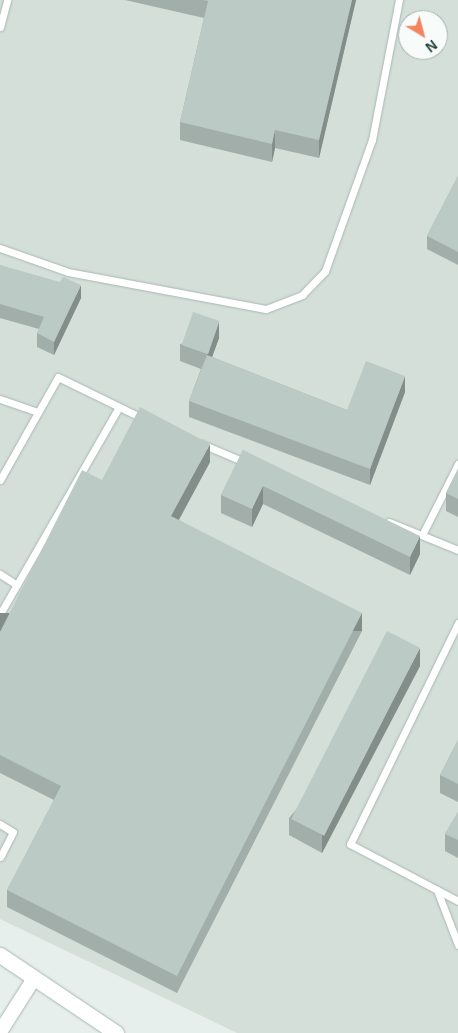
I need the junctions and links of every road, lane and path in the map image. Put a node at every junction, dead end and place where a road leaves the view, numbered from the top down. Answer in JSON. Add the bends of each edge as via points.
{"nodes":[{"id":1,"x":7,"y":0,"type":"edge"},
{"id":2,"x":399,"y":0,"type":"edge"},
{"id":3,"x":0,"y":27,"type":"edge"},
{"id":4,"x":0,"y":248,"type":"edge"},
{"id":5,"x":0,"y":399,"type":"edge"},
{"id":6,"x":119,"y":407,"type":"junction"},
{"id":7,"x":38,"y":412,"type":"junction"},
{"id":8,"x":150,"y":422,"type":"edge"},
{"id":9,"x":195,"y":441,"type":"edge"},
{"id":10,"x":458,"y":464,"type":"edge"},
{"id":11,"x":258,"y":467,"type":"edge"},
{"id":12,"x":0,"y":480,"type":"edge"},
{"id":13,"x":376,"y":516,"type":"edge"},
{"id":14,"x":422,"y":535,"type":"junction"},
{"id":15,"x":458,"y":550,"type":"edge"},
{"id":16,"x":0,"y":574,"type":"edge"},
{"id":17,"x":17,"y":585,"type":"junction"},
{"id":18,"x":0,"y":614,"type":"edge"},
{"id":19,"x":458,"y":623,"type":"edge"},
{"id":20,"x":0,"y":824,"type":"edge"},
{"id":21,"x":0,"y":857,"type":"edge"},
{"id":22,"x":437,"y":890,"type":"junction"},
{"id":23,"x":458,"y":901,"type":"edge"},
{"id":24,"x":458,"y":945,"type":"edge"},
{"id":25,"x":0,"y":955,"type":"edge"},
{"id":26,"x":33,"y":980,"type":"junction"},
{"id":27,"x":0,"y":1032,"type":"edge"},
{"id":28,"x":116,"y":1033,"type":"edge"}],
"edges":[{"from":1,"to":3,"type":"lane"},
{"from":2,"to":4,"type":"lane","via":[[372,140],[325,271],[302,295],[266,310],[68,272]]},
{"from":5,"to":7,"type":"lane"},
{"from":6,"to":7,"type":"lane","via":[[58,377]]},
{"from":6,"to":8,"type":"lane"},
{"from":6,"to":17,"type":"lane"},
{"from":7,"to":12,"type":"lane"},
{"from":9,"to":11,"type":"lane"},
{"from":10,"to":14,"type":"lane"},
{"from":13,"to":14,"type":"lane"},
{"from":14,"to":15,"type":"lane"},
{"from":16,"to":17,"type":"lane"},
{"from":17,"to":18,"type":"lane"},
{"from":19,"to":22,"type":"lane","via":[[350,844]]},
{"from":20,"to":21,"type":"lane","via":[[13,832]]},
{"from":22,"to":23,"type":"lane"},
{"from":22,"to":24,"type":"lane"},
{"from":25,"to":26,"type":"street"},
{"from":26,"to":27,"type":"street"},
{"from":26,"to":28,"type":"street"}]}
